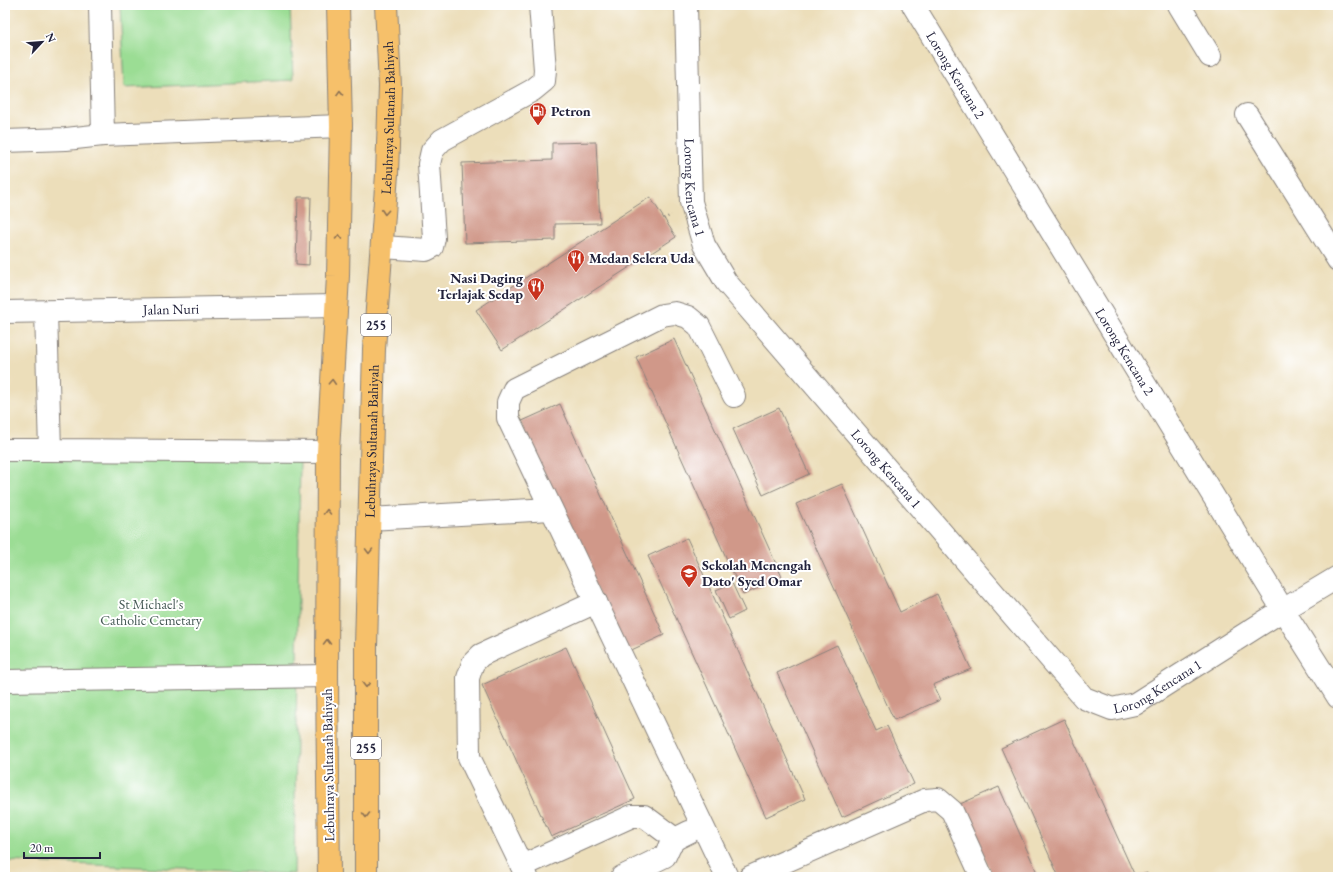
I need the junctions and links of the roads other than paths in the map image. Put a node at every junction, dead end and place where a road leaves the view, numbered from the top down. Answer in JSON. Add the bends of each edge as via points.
{"nodes":[{"id":1,"x":100,"y":5,"type":"edge"},
{"id":2,"x":338,"y":5,"type":"edge"},
{"id":3,"x":386,"y":5,"type":"edge"},
{"id":4,"x":540,"y":5,"type":"edge"},
{"id":5,"x":686,"y":5,"type":"edge"},
{"id":6,"x":913,"y":5,"type":"edge"},
{"id":7,"x":1179,"y":5,"type":"edge"},
{"id":8,"x":1210,"y":56,"type":"dead end"},
{"id":9,"x":1247,"y":115,"type":"dead end"},
{"id":10,"x":341,"y":126,"type":"junction"},
{"id":11,"x":103,"y":135,"type":"junction"},
{"id":12,"x":5,"y":140,"type":"edge"},
{"id":13,"x":382,"y":246,"type":"junction"},
{"id":14,"x":1338,"y":260,"type":"edge"},
{"id":15,"x":336,"y":306,"type":"junction"},
{"id":16,"x":5,"y":312,"type":"edge"},
{"id":17,"x":46,"y":312,"type":"junction"},
{"id":18,"x":734,"y":396,"type":"dead end"},
{"id":19,"x":5,"y":450,"type":"edge"},
{"id":20,"x":50,"y":450,"type":"junction"},
{"id":21,"x":328,"y":452,"type":"junction"},
{"id":22,"x":551,"y":509,"type":"junction"},
{"id":23,"x":369,"y":519,"type":"junction"},
{"id":24,"x":1338,"y":577,"type":"edge"},
{"id":25,"x":596,"y":602,"type":"junction"},
{"id":26,"x":1283,"y":610,"type":"junction"},
{"id":27,"x":327,"y":676,"type":"junction"},
{"id":28,"x":5,"y":681,"type":"edge"},
{"id":29,"x":1338,"y":697,"type":"edge"},
{"id":30,"x":703,"y":826,"type":"junction"},
{"id":31,"x":675,"y":839,"type":"junction"},
{"id":32,"x":525,"y":872,"type":"edge"},
{"id":33,"x":329,"y":877,"type":"edge"},
{"id":34,"x":366,"y":877,"type":"edge"},
{"id":35,"x":622,"y":877,"type":"edge"},
{"id":36,"x":728,"y":877,"type":"edge"},
{"id":37,"x":750,"y":877,"type":"edge"},
{"id":38,"x":982,"y":877,"type":"edge"}],
"edges":[{"from":1,"to":11,"type":"street"},
{"from":10,"to":2,"type":"main road","name":"Lebuhraya Sultanah Bahiyah","one_way":true},
{"from":3,"to":13,"type":"main road","name":"Lebuhraya Sultanah Bahiyah","number":"255","one_way":true,"via":[[390,86]]},
{"from":4,"to":13,"type":"street","via":[[544,81],[533,90],[442,140],[432,151],[429,164],[434,238],[432,247],[426,250]]},
{"from":5,"to":26,"type":"street","name":"Lorong Kencana 1","via":[[691,202],[704,245],[726,282],[1084,698],[1112,709],[1135,704]]},
{"from":6,"to":26,"type":"street","name":"Lorong Kencana 2"},
{"from":7,"to":8,"type":"street"},
{"from":9,"to":14,"type":"street"},
{"from":10,"to":11,"type":"street"},
{"from":15,"to":10,"type":"main road","name":"Lebuhraya Sultanah Bahiyah","one_way":true},
{"from":11,"to":12,"type":"street","via":[[66,139]]},
{"from":13,"to":23,"type":"main road","name":"Lebuhraya Sultanah Bahiyah","number":"255","via":[[374,349]]},
{"from":15,"to":17,"type":"street","name":"Jalan Nuri"},
{"from":21,"to":15,"type":"main road","name":"Lebuhraya Sultanah Bahiyah","one_way":true},
{"from":16,"to":17,"type":"street","name":"Jalan Nuri"},
{"from":17,"to":20,"type":"street"},
{"from":18,"to":22,"type":"street","via":[[699,326],[688,317],[675,313],[662,315],[514,389],[508,402],[508,418]]},
{"from":19,"to":20,"type":"street"},
{"from":20,"to":21,"type":"street"},
{"from":27,"to":21,"type":"main road","name":"Lebuhraya Sultanah Bahiyah","one_way":true},
{"from":22,"to":23,"type":"street"},
{"from":22,"to":25,"type":"street"},
{"from":23,"to":34,"type":"main road","name":"Lebuhraya Sultanah Bahiyah","number":"255","one_way":true},
{"from":24,"to":26,"type":"street","name":"Lorong Kencana 1"},
{"from":25,"to":30,"type":"street"},
{"from":25,"to":32,"type":"street","via":[[481,655],[473,663],[468,678],[469,757]]},
{"from":26,"to":29,"type":"street","name":"Lorong Kencana 2"},
{"from":27,"to":28,"type":"street"},
{"from":27,"to":33,"type":"main road","name":"Lebuhraya Sultanah Bahiyah"},
{"from":30,"to":31,"type":"street"},
{"from":30,"to":36,"type":"street"},
{"from":31,"to":32,"type":"street","via":[[644,816],[632,816]]},
{"from":31,"to":35,"type":"street","via":[[665,856]]},
{"from":37,"to":38,"type":"street","via":[[925,800],[938,799],[952,812]]}]}
